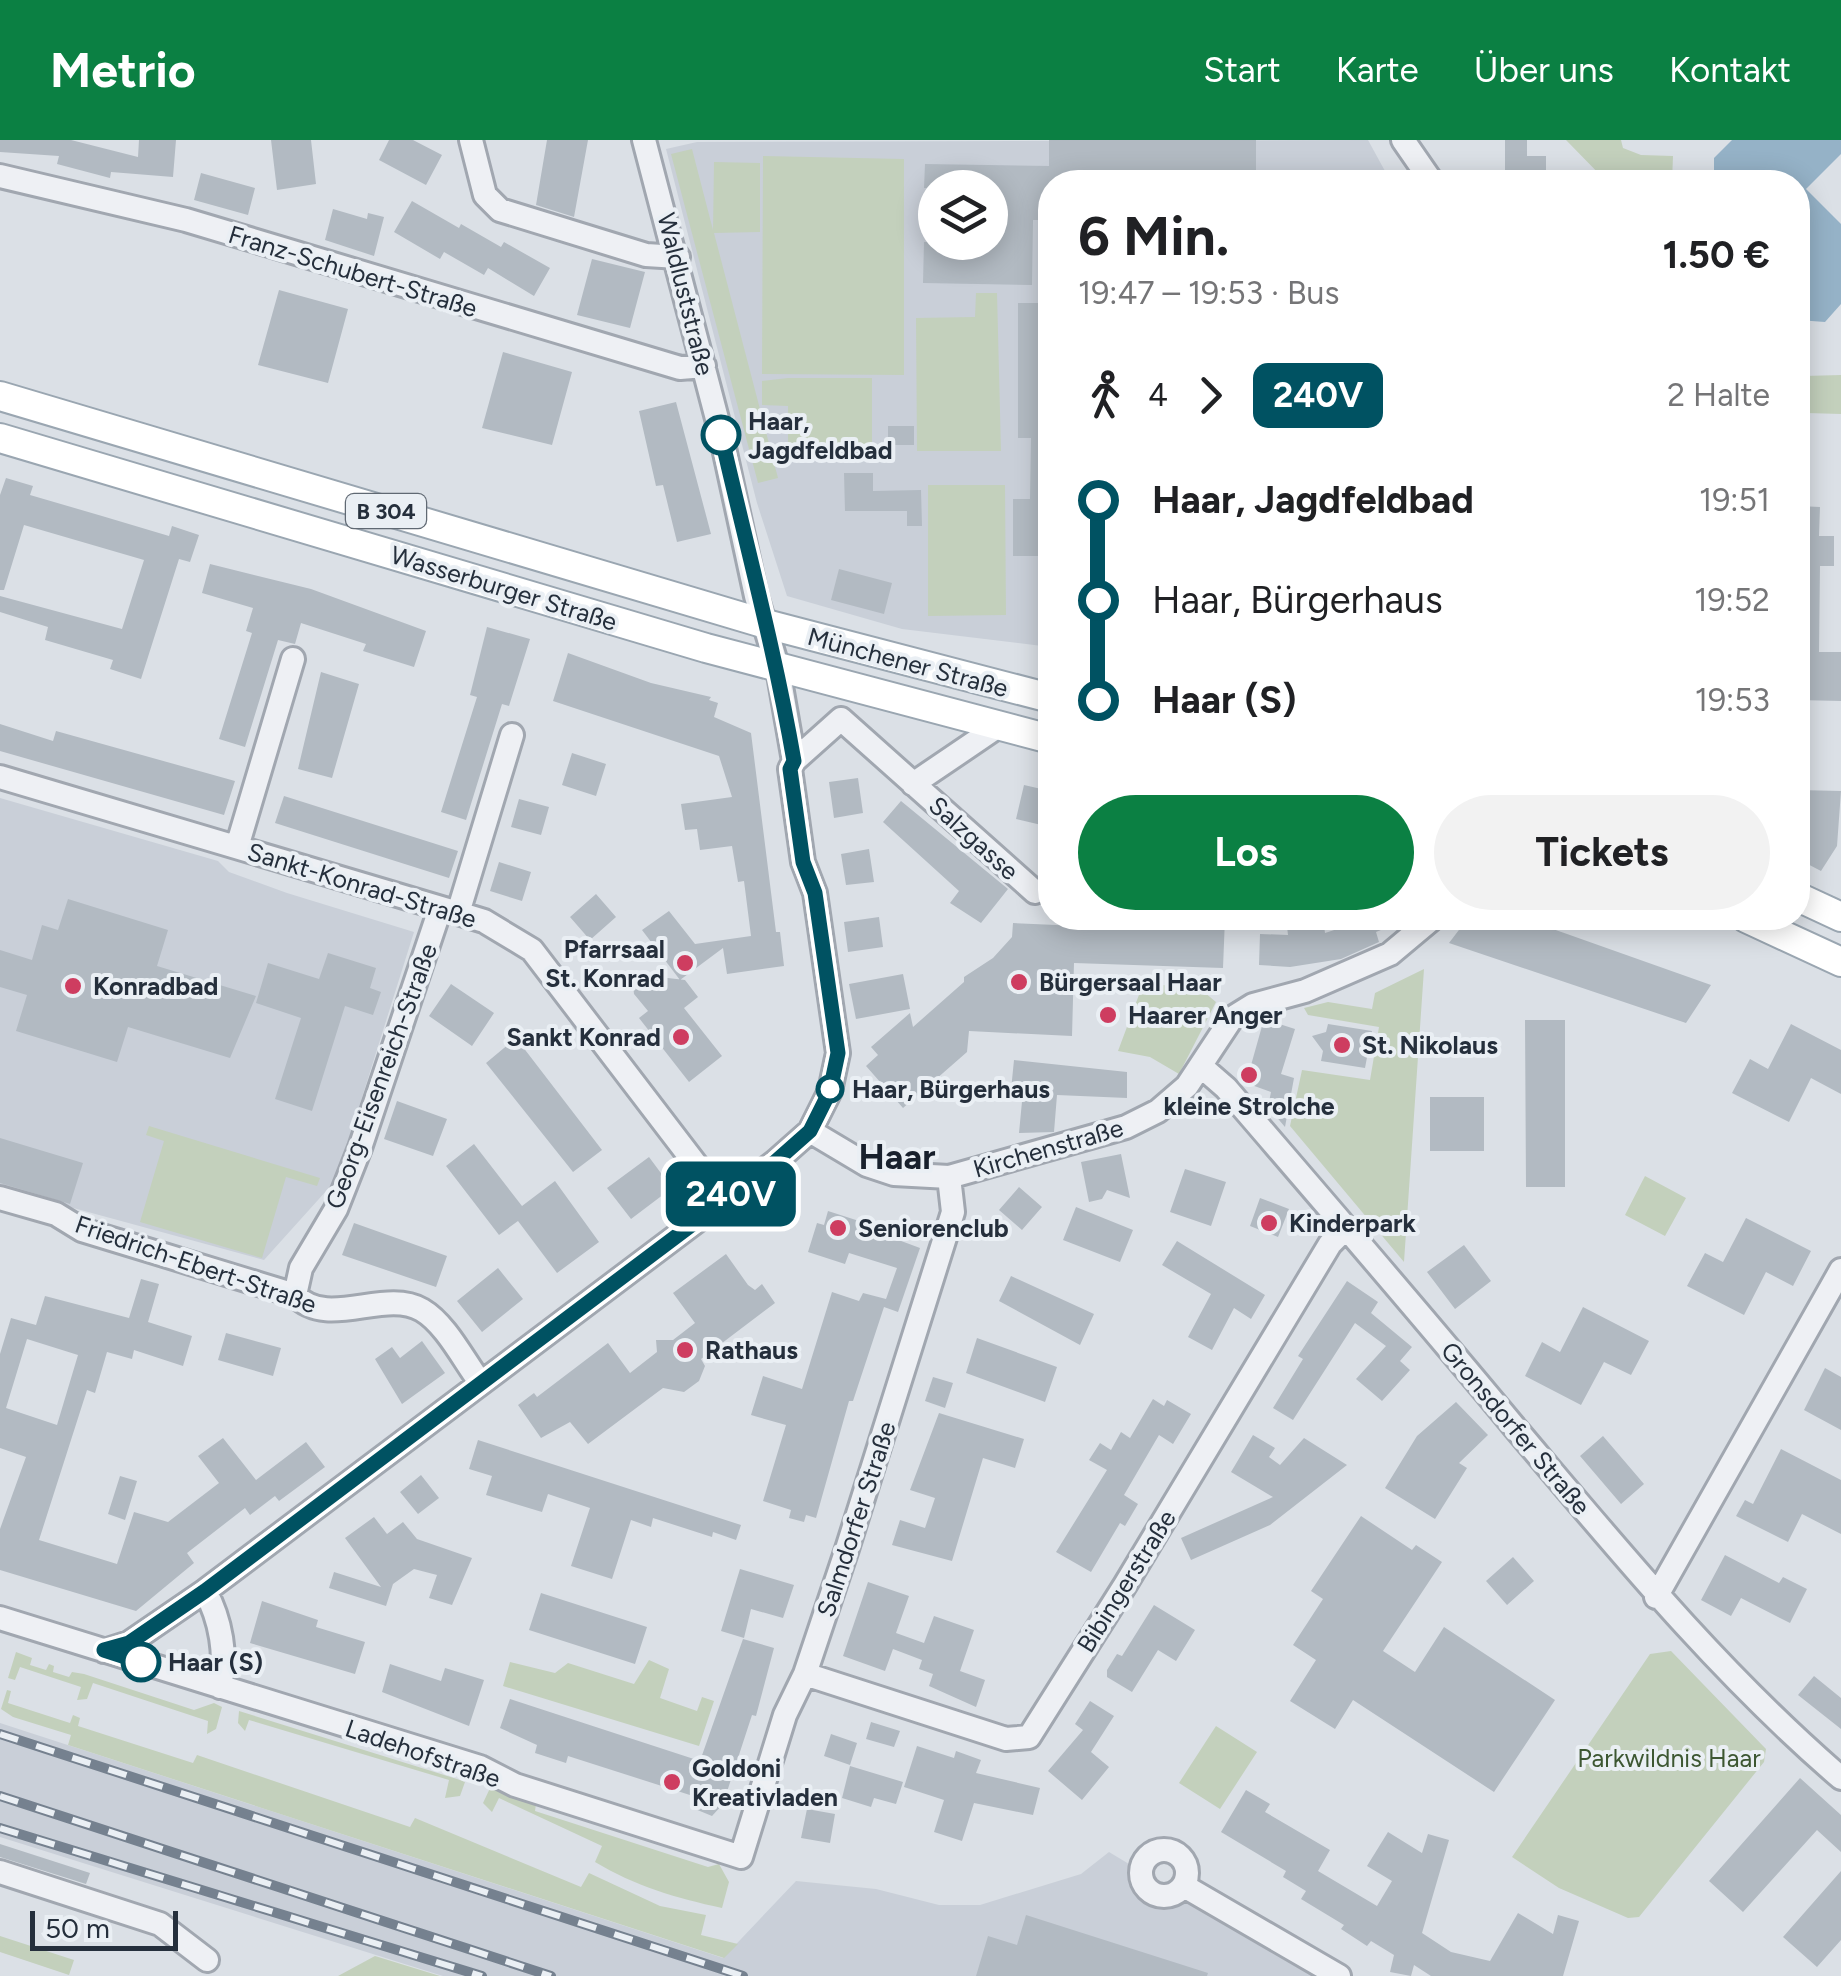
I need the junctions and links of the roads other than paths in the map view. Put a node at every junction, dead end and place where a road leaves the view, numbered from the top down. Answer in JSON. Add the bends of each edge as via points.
{"nodes":[{"id":1,"x":471,"y":140,"type":"edge"},
{"id":2,"x":644,"y":140,"type":"edge"},
{"id":3,"x":1403,"y":140,"type":"edge"},
{"id":4,"x":1424,"y":170,"type":"edge"},
{"id":5,"x":0,"y":176,"type":"edge"},
{"id":6,"x":678,"y":257,"type":"junction"},
{"id":7,"x":704,"y":366,"type":"junction"},
{"id":8,"x":0,"y":396,"type":"edge"},
{"id":9,"x":0,"y":438,"type":"edge"},
{"id":10,"x":766,"y":624,"type":"junction"},
{"id":11,"x":293,"y":659,"type":"dead end"},
{"id":12,"x":778,"y":669,"type":"junction"},
{"id":13,"x":850,"y":688,"type":"junction"},
{"id":14,"x":1038,"y":695,"type":"edge"},
{"id":15,"x":841,"y":719,"type":"junction"},
{"id":16,"x":997,"y":727,"type":"junction"},
{"id":17,"x":512,"y":735,"type":"dead end"},
{"id":18,"x":1038,"y":737,"type":"edge"},
{"id":19,"x":794,"y":761,"type":"junction"},
{"id":20,"x":0,"y":777,"type":"edge"},
{"id":21,"x":913,"y":784,"type":"junction"},
{"id":22,"x":236,"y":847,"type":"junction"},
{"id":23,"x":1035,"y":892,"type":"dead end"},
{"id":24,"x":1810,"y":903,"type":"edge"},
{"id":25,"x":449,"y":911,"type":"junction"},
{"id":26,"x":1841,"y":917,"type":"edge"},
{"id":27,"x":1418,"y":930,"type":"edge"},
{"id":28,"x":1772,"y":930,"type":"edge"},
{"id":29,"x":1841,"y":962,"type":"edge"},
{"id":30,"x":1203,"y":1068,"type":"junction"},
{"id":31,"x":810,"y":1131,"type":"junction"},
{"id":32,"x":948,"y":1177,"type":"junction"},
{"id":33,"x":0,"y":1198,"type":"edge"},
{"id":34,"x":723,"y":1200,"type":"junction"},
{"id":35,"x":1346,"y":1228,"type":"junction"},
{"id":36,"x":1841,"y":1270,"type":"edge"},
{"id":37,"x":295,"y":1295,"type":"junction"},
{"id":38,"x":480,"y":1382,"type":"junction"},
{"id":39,"x":205,"y":1591,"type":"junction"},
{"id":40,"x":1656,"y":1596,"type":"junction"},
{"id":41,"x":0,"y":1618,"type":"edge"},
{"id":42,"x":104,"y":1650,"type":"junction"},
{"id":43,"x":805,"y":1674,"type":"junction"},
{"id":44,"x":220,"y":1688,"type":"junction"},
{"id":45,"x":1841,"y":1778,"type":"edge"},
{"id":46,"x":741,"y":1857,"type":"joint"},
{"id":47,"x":0,"y":1872,"type":"edge"},
{"id":48,"x":1184,"y":1886,"type":"dead end"},
{"id":49,"x":207,"y":1960,"type":"dead end"},
{"id":50,"x":1338,"y":1976,"type":"edge"}],
"edges":[{"from":1,"to":6,"type":"street","via":[[485,195],[500,210],[646,255]]},
{"from":2,"to":6,"type":"street","name":"Waldluststraße"},
{"from":3,"to":4,"type":"street"},
{"from":5,"to":7,"type":"street","name":"Franz-Schubert-Straße","via":[[186,220],[680,368]]},
{"from":6,"to":7,"type":"street","name":"Waldluststraße"},
{"from":7,"to":10,"type":"street","name":"Waldluststraße"},
{"from":8,"to":10,"type":"main road","name":"Wasserburger Straße","number":"B 304"},
{"from":9,"to":12,"type":"main road","name":"Wasserburger Straße","number":"B 304"},
{"from":10,"to":12,"type":"street","name":"Waldluststraße"},
{"from":10,"to":14,"type":"main road","name":"Münchener Straße","number":"B 304"},
{"from":11,"to":22,"type":"street"},
{"from":12,"to":13,"type":"main road","name":"Münchener Straße","number":"B 304"},
{"from":12,"to":19,"type":"street","name":"Waldluststraße"},
{"from":13,"to":15,"type":"street"},
{"from":13,"to":16,"type":"main road","name":"Münchener Straße","number":"B 304"},
{"from":15,"to":19,"type":"street"},
{"from":15,"to":21,"type":"street","name":"Salzgasse"},
{"from":16,"to":18,"type":"main road","name":"Münchener Straße","number":"B 304"},
{"from":16,"to":21,"type":"street","name":"Salzgasse"},
{"from":17,"to":25,"type":"street","name":"Georg-Eisenreich-Straße"},
{"from":19,"to":31,"type":"street","name":"Waldluststraße","via":[[803,862],[815,893],[838,1036],[830,1091]]},
{"from":20,"to":22,"type":"street","name":"Sankt-Konrad-Straße"},
{"from":21,"to":23,"type":"street","name":"Salzgasse"},
{"from":22,"to":25,"type":"street","name":"Sankt-Konrad-Straße"},
{"from":24,"to":26,"type":"main road"},
{"from":25,"to":34,"type":"street","name":"Sankt-Konrad-Straße","via":[[484,921],[532,950]]},
{"from":25,"to":37,"type":"street","name":"Georg-Eisenreich-Straße","via":[[336,1210],[301,1268]]},
{"from":27,"to":30,"type":"street","name":"Kirchenstraße","via":[[1352,973],[1244,1010],[1232,1018]]},
{"from":28,"to":29,"type":"main road"},
{"from":30,"to":32,"type":"street","name":"Kirchenstraße","via":[[1158,1111],[1126,1127]]},
{"from":30,"to":35,"type":"street","name":"Gronsdorfer Straße"},
{"from":31,"to":32,"type":"street","name":"Kirchenstraße","via":[[894,1174]]},
{"from":31,"to":34,"type":"street"},
{"from":32,"to":43,"type":"street","name":"Salmdorfer Straße","via":[[953,1212]]},
{"from":33,"to":37,"type":"street","name":"Friedrich-Ebert-Straße"},
{"from":34,"to":38,"type":"street"},
{"from":35,"to":40,"type":"street","name":"Gronsdorfer Straße"},
{"from":35,"to":43,"type":"street","name":"Bibingerstraße","via":[[1330,1244],[1029,1736],[1006,1738]]},
{"from":36,"to":40,"type":"street"},
{"from":37,"to":38,"type":"street","name":"Friedrich-Ebert-Straße","via":[[320,1308],[398,1304],[422,1310]]},
{"from":38,"to":39,"type":"street"},
{"from":39,"to":42,"type":"street","via":[[129,1643]]},
{"from":39,"to":44,"type":"street","via":[[225,1664]]},
{"from":40,"to":45,"type":"street","name":"Gronsdorfer Straße","via":[[1772,1719]]},
{"from":41,"to":42,"type":"street","name":"Ladehofstraße"},
{"from":42,"to":44,"type":"street","name":"Ladehofstraße"},
{"from":43,"to":46,"type":"street","name":"Salmdorfer Straße","via":[[785,1715]]},
{"from":44,"to":46,"type":"street","name":"Ladehofstraße","via":[[480,1767],[515,1785]]},
{"from":47,"to":49,"type":"street","via":[[160,1924]]},
{"from":48,"to":50,"type":"street"}]}
